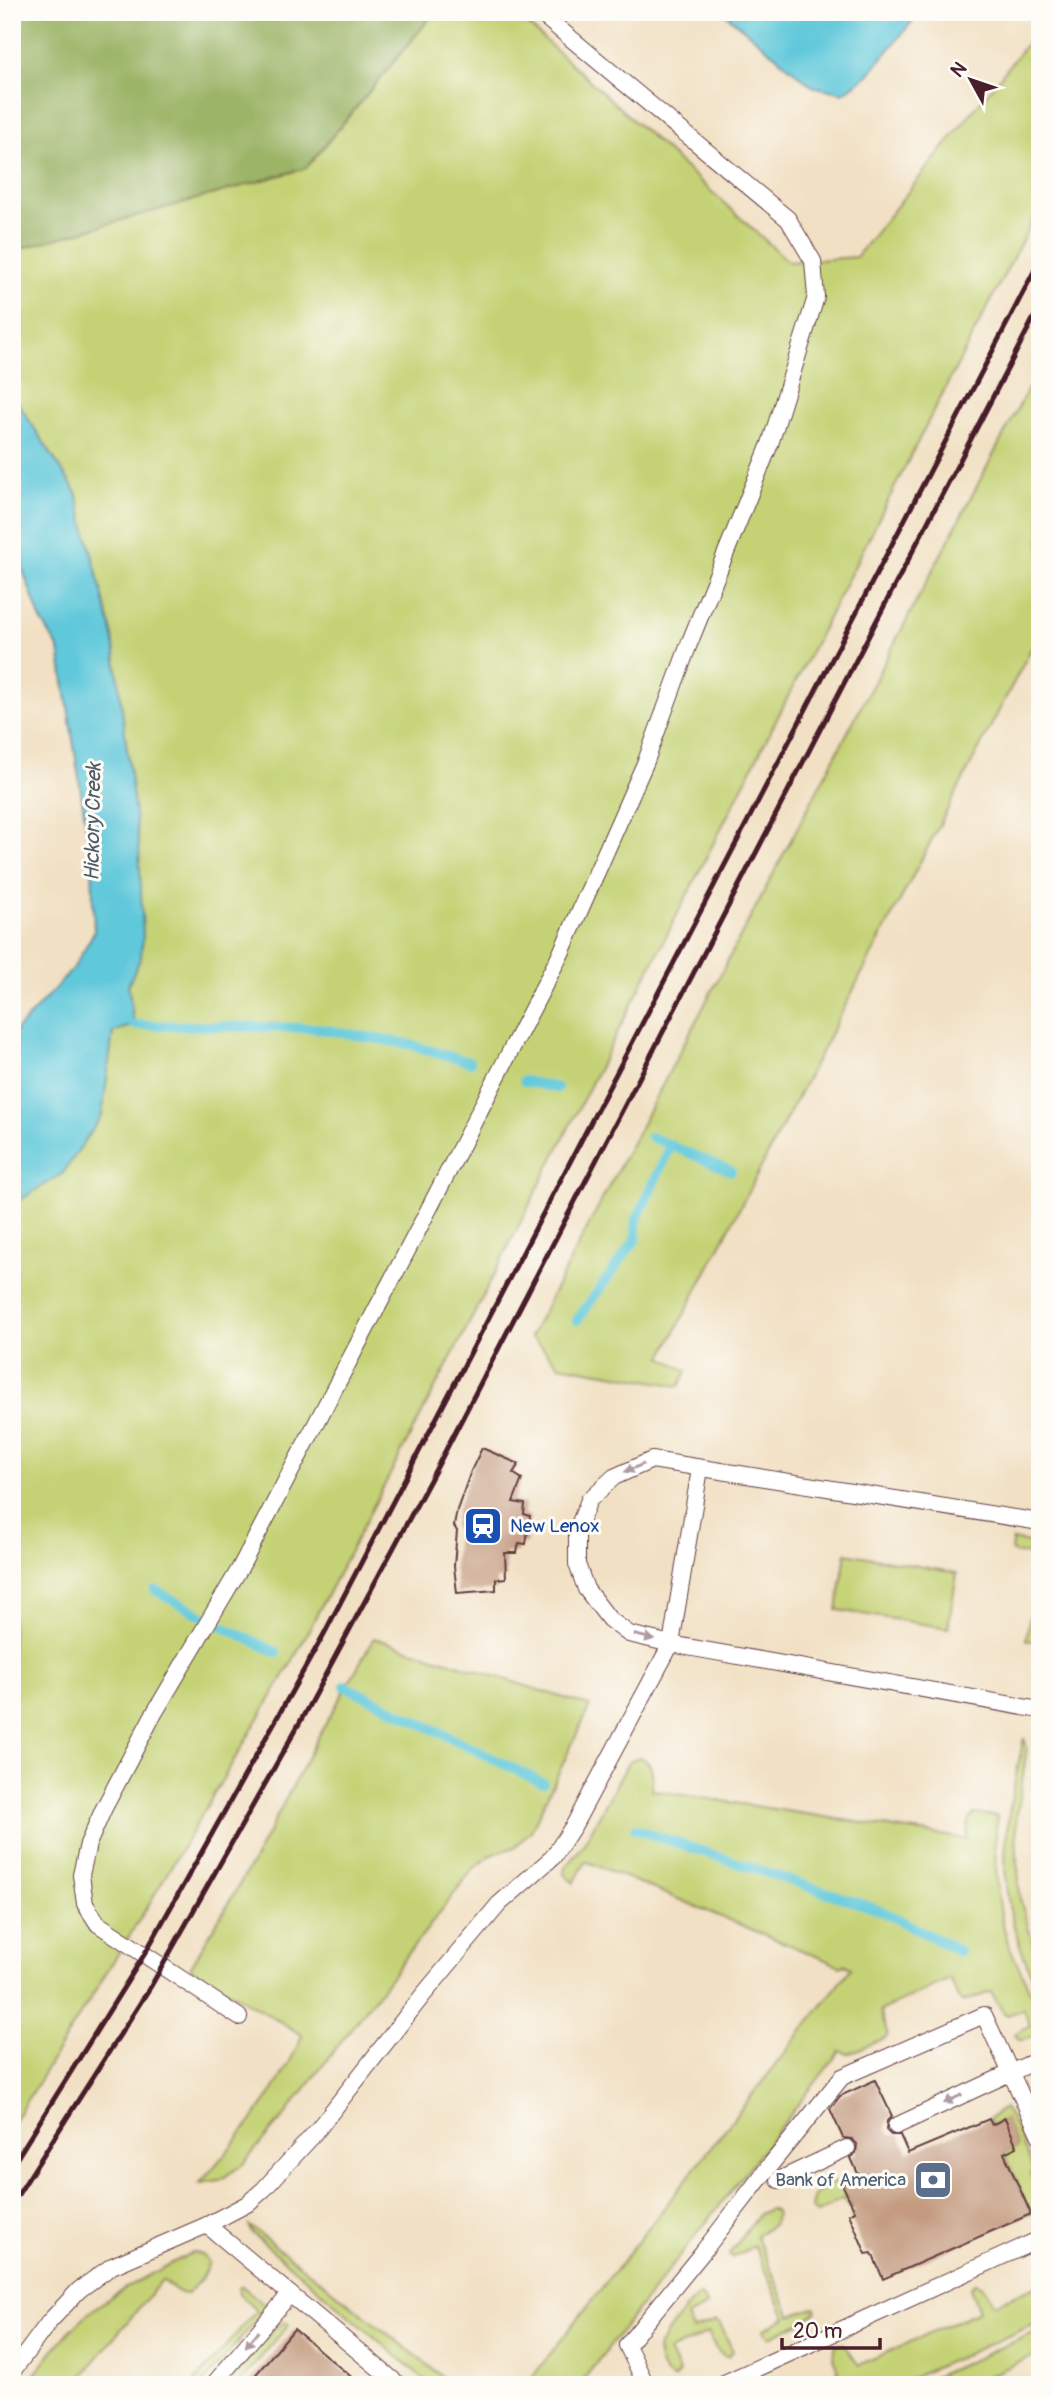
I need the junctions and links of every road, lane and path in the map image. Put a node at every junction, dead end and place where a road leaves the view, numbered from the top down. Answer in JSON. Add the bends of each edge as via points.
{"nodes":[{"id":1,"x":539,"y":12,"type":"edge"},
{"id":2,"x":700,"y":1469,"type":"junction"},
{"id":3,"x":1040,"y":1522,"type":"edge"},
{"id":4,"x":671,"y":1644,"type":"junction"},
{"id":5,"x":1040,"y":1710,"type":"edge"},
{"id":6,"x":239,"y":2017,"type":"dead end"},
{"id":7,"x":1040,"y":2059,"type":"edge"},
{"id":8,"x":1010,"y":2072,"type":"junction"},
{"id":9,"x":897,"y":2126,"type":"dead end"},
{"id":10,"x":1040,"y":2136,"type":"edge"},
{"id":11,"x":847,"y":2148,"type":"dead end"},
{"id":12,"x":779,"y":2180,"type":"dead end"},
{"id":13,"x":207,"y":2225,"type":"junction"},
{"id":14,"x":1040,"y":2239,"type":"edge"},
{"id":15,"x":290,"y":2294,"type":"junction"},
{"id":16,"x":12,"y":2372,"type":"edge"},
{"id":17,"x":213,"y":2385,"type":"edge"},
{"id":18,"x":398,"y":2385,"type":"edge"},
{"id":19,"x":646,"y":2385,"type":"edge"},
{"id":20,"x":720,"y":2385,"type":"edge"}],
"edges":[{"from":1,"to":6,"type":"lane","via":[[788,219],[813,261],[816,297],[770,444],[646,761],[561,953],[247,1557],[152,1717],[88,1844],[81,1875],[85,1904],[99,1924]]},
{"from":2,"to":3,"type":"lane"},
{"from":2,"to":4,"type":"lane"},
{"from":2,"to":4,"type":"lane","one_way":true,"via":[[653,1460],[614,1477],[589,1500],[576,1530],[577,1564],[586,1589],[609,1619],[629,1634]]},
{"from":4,"to":5,"type":"lane"},
{"from":4,"to":13,"type":"lane","via":[[553,1857],[499,1904],[315,2133],[264,2189],[247,2204]]},
{"from":7,"to":8,"type":"lane"},
{"from":8,"to":9,"type":"lane","one_way":true},
{"from":8,"to":10,"type":"lane"},
{"from":8,"to":19,"type":"lane","via":[[984,2015],[842,2077],[627,2345]]},
{"from":11,"to":12,"type":"lane"},
{"from":13,"to":15,"type":"lane"},
{"from":13,"to":16,"type":"lane","via":[[112,2266],[79,2290]]},
{"from":14,"to":20,"type":"lane"},
{"from":15,"to":17,"type":"lane","one_way":true},
{"from":15,"to":18,"type":"lane"}]}
